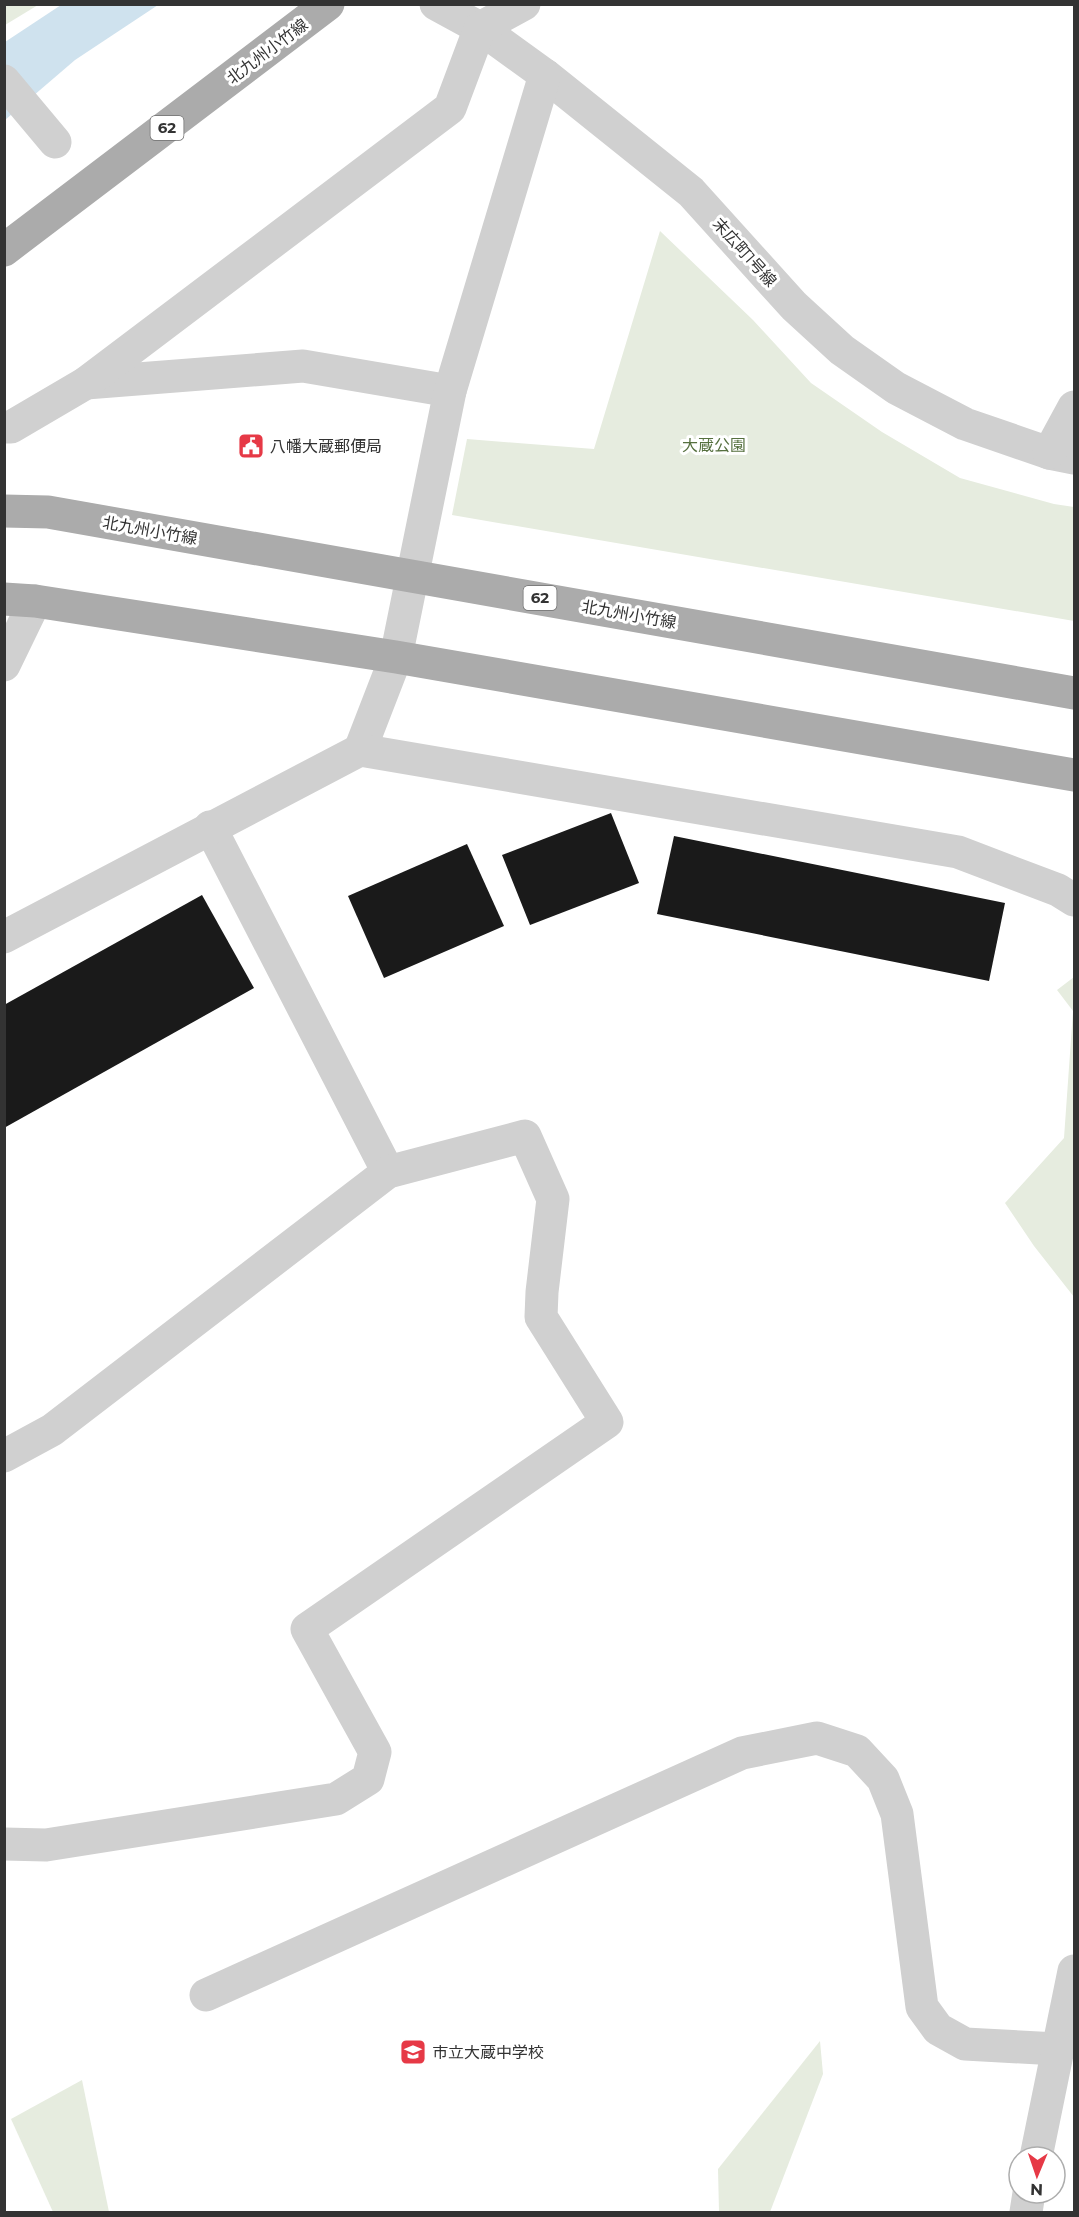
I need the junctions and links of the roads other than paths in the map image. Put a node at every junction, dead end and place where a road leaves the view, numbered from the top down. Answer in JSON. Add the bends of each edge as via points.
{"nodes":[{"id":1,"x":328,"y":4,"type":"edge"},
{"id":2,"x":436,"y":4,"type":"edge"},
{"id":3,"x":524,"y":4,"type":"edge"},
{"id":4,"x":480,"y":28,"type":"junction"},
{"id":5,"x":545,"y":75,"type":"junction"},
{"id":6,"x":4,"y":81,"type":"edge"},
{"id":7,"x":55,"y":142,"type":"dead end"},
{"id":8,"x":4,"y":250,"type":"edge"},
{"id":9,"x":86,"y":383,"type":"junction"},
{"id":10,"x":450,"y":391,"type":"junction"},
{"id":11,"x":1074,"y":407,"type":"edge"},
{"id":12,"x":4,"y":427,"type":"edge"},
{"id":13,"x":1062,"y":456,"type":"edge"},
{"id":14,"x":4,"y":511,"type":"edge"},
{"id":15,"x":412,"y":575,"type":"junction"},
{"id":16,"x":20,"y":600,"type":"edge"},
{"id":17,"x":396,"y":657,"type":"junction"},
{"id":18,"x":4,"y":665,"type":"edge"},
{"id":19,"x":1074,"y":693,"type":"edge"},
{"id":20,"x":360,"y":750,"type":"junction"},
{"id":21,"x":1074,"y":775,"type":"edge"},
{"id":22,"x":210,"y":827,"type":"junction"},
{"id":23,"x":1074,"y":900,"type":"edge"},
{"id":24,"x":4,"y":937,"type":"edge"},
{"id":25,"x":388,"y":1172,"type":"junction"},
{"id":26,"x":4,"y":1456,"type":"edge"},
{"id":27,"x":4,"y":1844,"type":"edge"},
{"id":28,"x":1074,"y":1971,"type":"edge"},
{"id":29,"x":206,"y":1995,"type":"dead end"},
{"id":30,"x":1057,"y":2049,"type":"junction"},
{"id":31,"x":1038,"y":2145,"type":"edge"}],
"edges":[{"from":1,"to":8,"type":"main road","name":"北九州小竹線","number":"62"},
{"from":2,"to":4,"type":"street","name":"末広町1号線"},
{"from":3,"to":4,"type":"street"},
{"from":4,"to":5,"type":"street","name":"末広町1号線"},
{"from":4,"to":9,"type":"street","via":[[450,108]]},
{"from":5,"to":10,"type":"street"},
{"from":5,"to":13,"type":"street","name":"末広町1号線","via":[[691,192],[794,306],[842,350],[896,388],[965,424]]},
{"from":6,"to":7,"type":"street"},
{"from":9,"to":10,"type":"street","via":[[303,366]]},
{"from":9,"to":12,"type":"street","via":[[11,427]]},
{"from":10,"to":15,"type":"street"},
{"from":11,"to":13,"type":"street"},
{"from":14,"to":15,"type":"main road","name":"北九州小竹線","number":"62","via":[[48,512]]},
{"from":15,"to":17,"type":"street"},
{"from":15,"to":19,"type":"main road","name":"北九州小竹線","number":"62"},
{"from":16,"to":17,"type":"main road"},
{"from":16,"to":18,"type":"street"},
{"from":17,"to":20,"type":"street"},
{"from":17,"to":21,"type":"main road"},
{"from":20,"to":22,"type":"street"},
{"from":20,"to":23,"type":"street","via":[[958,852],[1058,890]]},
{"from":22,"to":24,"type":"street"},
{"from":22,"to":25,"type":"street"},
{"from":25,"to":26,"type":"street","via":[[52,1430]]},
{"from":25,"to":27,"type":"street","via":[[525,1136],[553,1199],[541,1317],[607,1422],[306,1629],[375,1752],[368,1779],[336,1799],[46,1845]]},
{"from":28,"to":30,"type":"street"},
{"from":29,"to":30,"type":"street","via":[[741,1753],[817,1738],[857,1751],[883,1779],[897,1814],[922,2007],[938,2029],[964,2044]]},
{"from":30,"to":31,"type":"street"}]}
